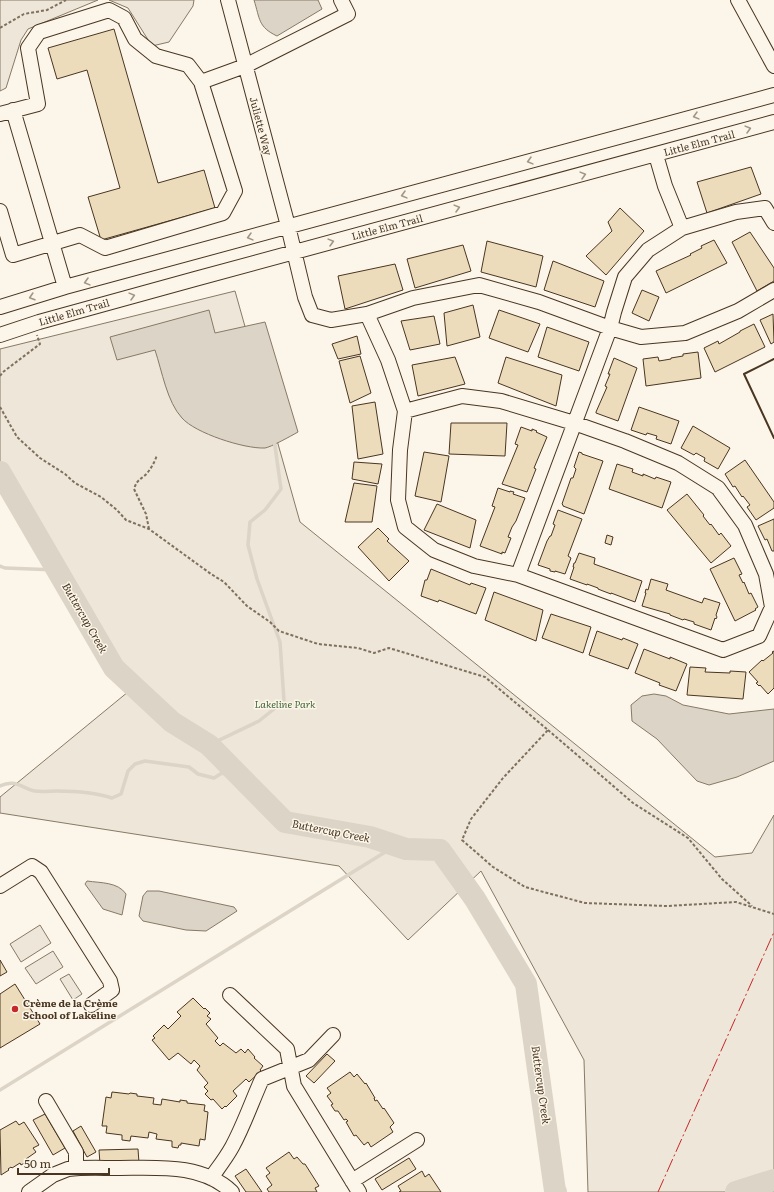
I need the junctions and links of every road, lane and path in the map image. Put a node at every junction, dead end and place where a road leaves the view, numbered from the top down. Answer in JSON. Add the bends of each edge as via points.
{"nodes":[{"id":1,"x":66,"y":0,"type":"edge"},
{"id":2,"x":228,"y":0,"type":"edge"},
{"id":3,"x":341,"y":0,"type":"edge"},
{"id":4,"x":738,"y":0,"type":"edge"},
{"id":5,"x":0,"y":28,"type":"edge"},
{"id":6,"x":245,"y":66,"type":"junction"},
{"id":7,"x":774,"y":66,"type":"edge"},
{"id":8,"x":201,"y":82,"type":"junction"},
{"id":9,"x":774,"y":95,"type":"edge"},
{"id":10,"x":6,"y":112,"type":"edge"},
{"id":11,"x":774,"y":122,"type":"edge"},
{"id":12,"x":656,"y":155,"type":"junction"},
{"id":13,"x":0,"y":211,"type":"edge"},
{"id":14,"x":774,"y":223,"type":"edge"},
{"id":15,"x":288,"y":226,"type":"junction"},
{"id":16,"x":682,"y":228,"type":"junction"},
{"id":17,"x":52,"y":243,"type":"junction"},
{"id":18,"x":294,"y":252,"type":"junction"},
{"id":19,"x":64,"y":287,"type":"junction"},
{"id":20,"x":774,"y":290,"type":"edge"},
{"id":21,"x":0,"y":307,"type":"edge"},
{"id":22,"x":367,"y":314,"type":"junction"},
{"id":23,"x":610,"y":328,"type":"junction"},
{"id":24,"x":0,"y":335,"type":"edge"},
{"id":25,"x":37,"y":337,"type":"dead end"},
{"id":26,"x":0,"y":376,"type":"edge"},
{"id":27,"x":0,"y":407,"type":"edge"},
{"id":28,"x":405,"y":411,"type":"junction"},
{"id":29,"x":574,"y":423,"type":"junction"},
{"id":30,"x":157,"y":455,"type":"dead end"},
{"id":31,"x":149,"y":529,"type":"junction"},
{"id":32,"x":518,"y":575,"type":"junction"},
{"id":33,"x":548,"y":730,"type":"junction"},
{"id":34,"x":0,"y":886,"type":"edge"},
{"id":35,"x":753,"y":907,"type":"junction"},
{"id":36,"x":774,"y":914,"type":"edge"},
{"id":37,"x":230,"y":995,"type":"dead end"},
{"id":38,"x":91,"y":1005,"type":"dead end"},
{"id":39,"x":333,"y":1036,"type":"dead end"},
{"id":40,"x":291,"y":1068,"type":"junction"},
{"id":41,"x":46,"y":1101,"type":"dead end"},
{"id":42,"x":417,"y":1140,"type":"dead end"},
{"id":43,"x":76,"y":1168,"type":"junction"},
{"id":44,"x":212,"y":1178,"type":"junction"},
{"id":45,"x":356,"y":1187,"type":"edge"},
{"id":46,"x":29,"y":1192,"type":"edge"},
{"id":47,"x":232,"y":1192,"type":"edge"}],
"edges":[{"from":1,"to":5,"type":"path","via":[[46,10],[24,14]]},
{"from":2,"to":6,"type":"street","name":"Juliette Way"},
{"from":3,"to":6,"type":"street","via":[[348,14]]},
{"from":4,"to":7,"type":"street"},
{"from":6,"to":8,"type":"street"},
{"from":6,"to":15,"type":"street","name":"Juliette Way"},
{"from":8,"to":10,"type":"street","via":[[188,65],[156,56],[135,39],[124,18],[109,10],[39,32],[28,48],[38,104]]},
{"from":8,"to":17,"type":"street","via":[[235,191],[223,214],[105,248],[80,235]]},
{"from":9,"to":15,"type":"street","one_way":true},
{"from":10,"to":17,"type":"street"},
{"from":12,"to":11,"type":"street","name":"Little Elm Trail","one_way":true},
{"from":12,"to":16,"type":"street"},
{"from":18,"to":12,"type":"street","name":"Little Elm Trail","one_way":true},
{"from":13,"to":17,"type":"street","via":[[13,255]]},
{"from":14,"to":16,"type":"street","via":[[765,208],[736,212]]},
{"from":15,"to":18,"type":"street","name":"Juliette Way"},
{"from":15,"to":19,"type":"street","one_way":true},
{"from":16,"to":23,"type":"street","via":[[648,250],[626,277]]},
{"from":17,"to":19,"type":"street"},
{"from":18,"to":22,"type":"street","name":"Juliette Way","via":[[312,315],[331,320]]},
{"from":24,"to":18,"type":"street","name":"Little Elm Trail","one_way":true},
{"from":19,"to":21,"type":"street","one_way":true},
{"from":20,"to":23,"type":"street","via":[[738,311],[685,333],[641,337]]},
{"from":22,"to":23,"type":"street","via":[[413,298],[479,285],[540,302]]},
{"from":22,"to":28,"type":"street","via":[[388,360]]},
{"from":23,"to":29,"type":"street"},
{"from":25,"to":26,"type":"path","via":[[40,344]]},
{"from":27,"to":31,"type":"path","via":[[17,437],[40,458],[75,483],[101,497],[126,520]]},
{"from":28,"to":29,"type":"street","via":[[462,396],[500,401]]},
{"from":28,"to":32,"type":"street","via":[[398,500],[405,527],[434,550],[474,566]]},
{"from":29,"to":32,"type":"street"},
{"from":29,"to":32,"type":"street","via":[[678,464],[718,488],[745,525],[766,574],[772,607],[759,636],[723,650]]},
{"from":30,"to":31,"type":"path","via":[[147,473],[136,482],[134,489],[146,514]]},
{"from":31,"to":33,"type":"path","via":[[224,582],[247,606],[279,631],[318,644],[358,648],[374,653],[389,648],[486,677]]},
{"from":33,"to":35,"type":"path","via":[[633,803],[688,838],[722,879]]},
{"from":33,"to":35,"type":"path","via":[[502,778],[471,819],[462,840],[493,867],[525,887],[585,903],[667,906],[736,902]]},
{"from":34,"to":38,"type":"street","via":[[32,866],[41,872],[110,981],[112,990]]},
{"from":35,"to":36,"type":"path"},
{"from":37,"to":40,"type":"street","via":[[287,1049]]},
{"from":39,"to":40,"type":"street","via":[[309,1060]]},
{"from":40,"to":44,"type":"street","via":[[262,1079],[232,1147]]},
{"from":40,"to":45,"type":"street","via":[[294,1086]]},
{"from":41,"to":43,"type":"street","via":[[76,1152]]},
{"from":42,"to":45,"type":"street"},
{"from":43,"to":44,"type":"street","via":[[167,1167]]},
{"from":43,"to":46,"type":"street","via":[[53,1175]]},
{"from":44,"to":47,"type":"street"}]}
